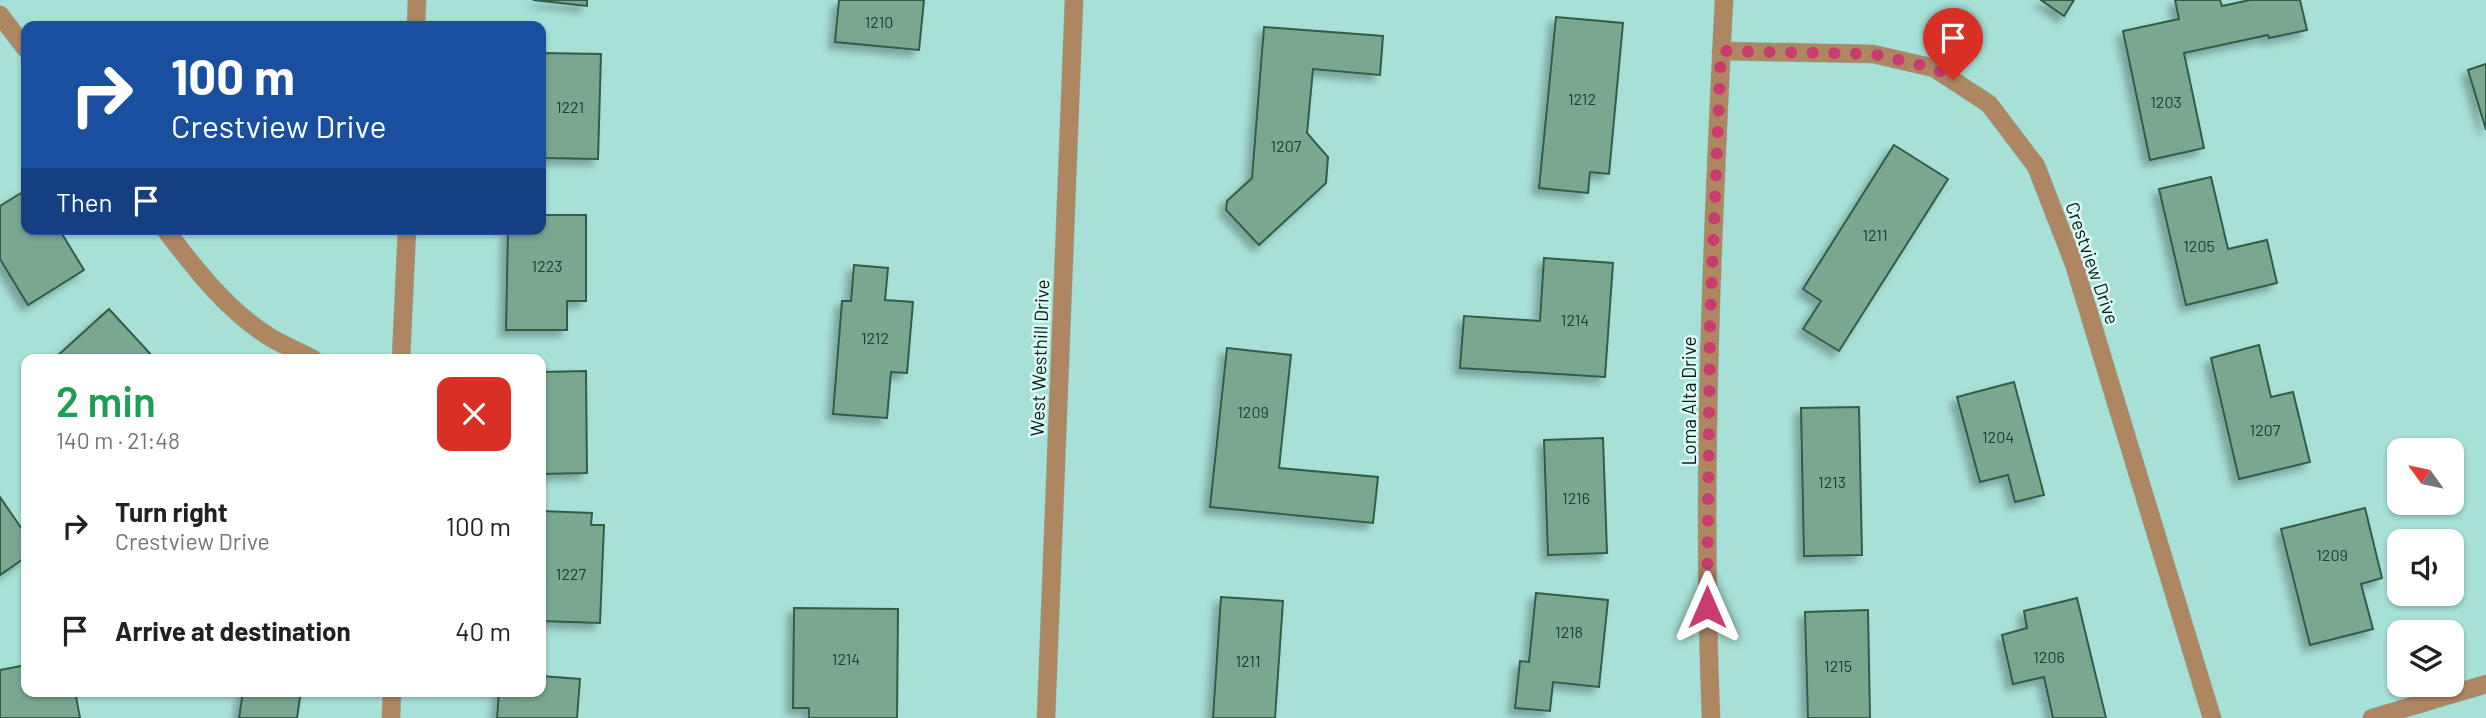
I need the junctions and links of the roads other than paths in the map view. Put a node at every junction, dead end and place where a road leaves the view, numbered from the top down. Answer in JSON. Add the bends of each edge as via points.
{"nodes":[{"id":1,"x":417,"y":0,"type":"edge"},
{"id":2,"x":1074,"y":0,"type":"edge"},
{"id":3,"x":1724,"y":0,"type":"edge"},
{"id":4,"x":0,"y":15,"type":"edge"},
{"id":5,"x":416,"y":21,"type":"edge"},
{"id":6,"x":21,"y":43,"type":"edge"},
{"id":7,"x":1721,"y":51,"type":"junction"},
{"id":8,"x":170,"y":235,"type":"edge"},
{"id":9,"x":407,"y":235,"type":"edge"},
{"id":10,"x":303,"y":354,"type":"edge"},
{"id":11,"x":401,"y":354,"type":"edge"},
{"id":12,"x":2486,"y":684,"type":"edge"},
{"id":13,"x":392,"y":697,"type":"edge"},
{"id":14,"x":391,"y":718,"type":"edge"},
{"id":15,"x":1046,"y":718,"type":"edge"},
{"id":16,"x":1711,"y":718,"type":"edge"},
{"id":17,"x":2212,"y":718,"type":"edge"},
{"id":18,"x":2372,"y":718,"type":"edge"}],
"edges":[{"from":1,"to":5,"type":"street"},
{"from":2,"to":15,"type":"street","name":"West Westhill Drive"},
{"from":3,"to":7,"type":"street","name":"Loma Alta Drive"},
{"from":4,"to":6,"type":"street"},
{"from":7,"to":16,"type":"street","name":"Loma Alta Drive","via":[[1710,322],[1707,633]]},
{"from":7,"to":17,"type":"street","name":"Crestview Drive","via":[[1873,54],[1934,68],[1989,104],[2036,166],[2074,264]]},
{"from":8,"to":10,"type":"street","via":[[238,312],[271,338]]},
{"from":9,"to":11,"type":"street"},
{"from":12,"to":18,"type":"street"},
{"from":13,"to":14,"type":"street"}]}
